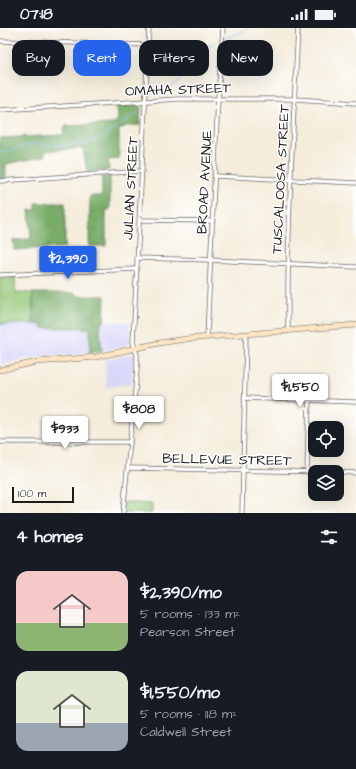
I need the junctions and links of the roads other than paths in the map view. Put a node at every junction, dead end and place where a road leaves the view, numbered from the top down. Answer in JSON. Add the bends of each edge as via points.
{"nodes":[{"id":1,"x":149,"y":28,"type":"edge"},
{"id":2,"x":223,"y":28,"type":"edge"},
{"id":3,"x":298,"y":28,"type":"edge"},
{"id":4,"x":148,"y":40,"type":"edge"},
{"id":5,"x":0,"y":41,"type":"edge"},
{"id":6,"x":139,"y":45,"type":"edge"},
{"id":7,"x":147,"y":76,"type":"edge"},
{"id":8,"x":218,"y":98,"type":"junction"},
{"id":9,"x":295,"y":99,"type":"junction"},
{"id":10,"x":146,"y":100,"type":"junction"},
{"id":11,"x":356,"y":103,"type":"edge"},
{"id":12,"x":0,"y":110,"type":"edge"},
{"id":13,"x":142,"y":171,"type":"junction"},
{"id":14,"x":215,"y":176,"type":"junction"},
{"id":15,"x":290,"y":180,"type":"junction"},
{"id":16,"x":0,"y":181,"type":"edge"},
{"id":17,"x":356,"y":183,"type":"edge"},
{"id":18,"x":139,"y":220,"type":"junction"},
{"id":19,"x":213,"y":221,"type":"junction"},
{"id":20,"x":137,"y":258,"type":"junction"},
{"id":21,"x":211,"y":260,"type":"junction"},
{"id":22,"x":287,"y":264,"type":"junction"},
{"id":23,"x":356,"y":267,"type":"edge"},
{"id":24,"x":136,"y":269,"type":"junction"},
{"id":25,"x":0,"y":275,"type":"edge"},
{"id":26,"x":356,"y":325,"type":"edge"},
{"id":27,"x":288,"y":331,"type":"junction"},
{"id":28,"x":246,"y":334,"type":"junction"},
{"id":29,"x":207,"y":337,"type":"junction"},
{"id":30,"x":135,"y":348,"type":"junction"},
{"id":31,"x":0,"y":370,"type":"edge"},
{"id":32,"x":244,"y":398,"type":"junction"},
{"id":33,"x":309,"y":400,"type":"junction"},
{"id":34,"x":356,"y":402,"type":"edge"},
{"id":35,"x":0,"y":442,"type":"edge"},
{"id":36,"x":130,"y":442,"type":"junction"},
{"id":37,"x":128,"y":468,"type":"junction"},
{"id":38,"x":244,"y":471,"type":"junction"},
{"id":39,"x":307,"y":472,"type":"joint"},
{"id":40,"x":344,"y":472,"type":"edge"},
{"id":41,"x":356,"y":473,"type":"edge"},
{"id":42,"x":123,"y":513,"type":"edge"},
{"id":43,"x":242,"y":513,"type":"edge"}],
"edges":[{"from":1,"to":4,"type":"street","name":"JULIAN STREET"},
{"from":2,"to":8,"type":"street","name":"BROAD AVENUE"},
{"from":3,"to":9,"type":"street","name":"TUSCALOOSA STREET"},
{"from":5,"to":6,"type":"street"},
{"from":7,"to":10,"type":"street","name":"JULIAN STREET"},
{"from":8,"to":9,"type":"street","name":"OMAHA STREET"},
{"from":8,"to":10,"type":"street","name":"OMAHA STREET"},
{"from":8,"to":14,"type":"street","name":"BROAD AVENUE"},
{"from":9,"to":11,"type":"street","name":"OMAHA STREET"},
{"from":9,"to":15,"type":"street","name":"TUSCALOOSA STREET"},
{"from":10,"to":12,"type":"street","name":"OMAHA STREET"},
{"from":10,"to":13,"type":"street","name":"JULIAN STREET"},
{"from":13,"to":16,"type":"street"},
{"from":13,"to":18,"type":"street","name":"JULIAN STREET"},
{"from":14,"to":15,"type":"street"},
{"from":14,"to":19,"type":"street","name":"BROAD AVENUE"},
{"from":15,"to":17,"type":"street"},
{"from":15,"to":22,"type":"street","name":"TUSCALOOSA STREET"},
{"from":18,"to":19,"type":"street"},
{"from":18,"to":20,"type":"street","name":"JULIAN STREET"},
{"from":19,"to":21,"type":"street","name":"BROAD AVENUE"},
{"from":20,"to":21,"type":"street"},
{"from":20,"to":24,"type":"street","name":"JULIAN STREET"},
{"from":21,"to":22,"type":"street"},
{"from":21,"to":29,"type":"street","name":"BROAD AVENUE"},
{"from":22,"to":23,"type":"street"},
{"from":22,"to":27,"type":"street","name":"TUSCALOOSA STREET"},
{"from":24,"to":25,"type":"street"},
{"from":24,"to":30,"type":"street","name":"JULIAN STREET","via":[[133,342]]},
{"from":26,"to":27,"type":"main road"},
{"from":27,"to":28,"type":"main road"},
{"from":28,"to":29,"type":"main road"},
{"from":28,"to":32,"type":"street"},
{"from":29,"to":30,"type":"main road"},
{"from":30,"to":31,"type":"main road","via":[[96,357],[37,362]]},
{"from":30,"to":36,"type":"street","name":"JULIAN STREET","via":[[137,370]]},
{"from":32,"to":33,"type":"street"},
{"from":32,"to":38,"type":"street"},
{"from":33,"to":34,"type":"street"},
{"from":33,"to":39,"type":"street"},
{"from":35,"to":36,"type":"street"},
{"from":36,"to":37,"type":"street","name":"JULIAN STREET"},
{"from":37,"to":38,"type":"street","name":"BELLEVUE STREET"},
{"from":37,"to":42,"type":"street","name":"JULIAN STREET"},
{"from":38,"to":39,"type":"street","name":"BELLEVUE STREET"},
{"from":38,"to":43,"type":"street"},
{"from":40,"to":41,"type":"street"}]}
